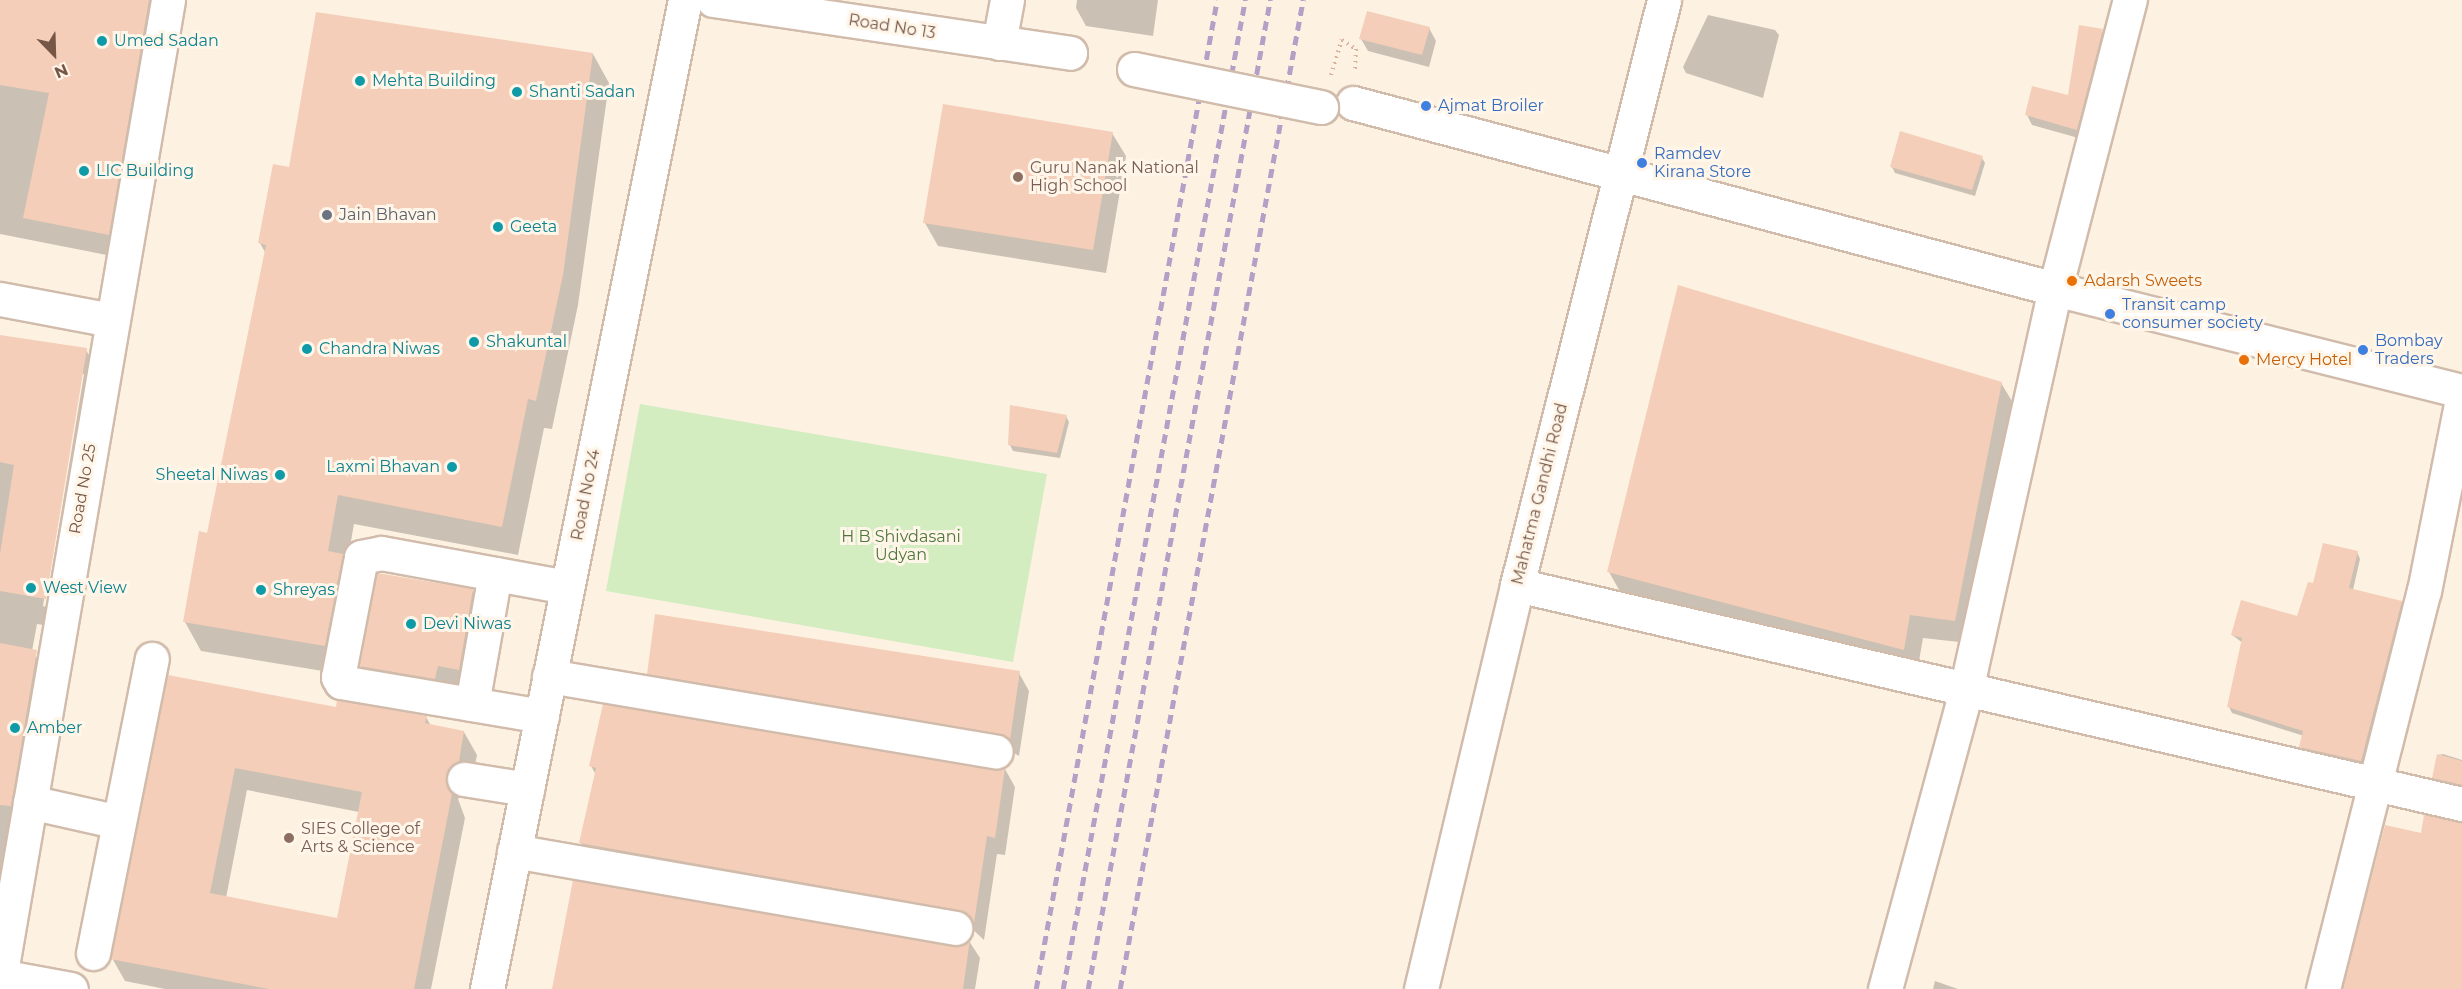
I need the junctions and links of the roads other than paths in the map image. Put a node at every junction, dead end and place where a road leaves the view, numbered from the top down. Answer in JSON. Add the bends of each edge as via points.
{"nodes":[{"id":1,"x":168,"y":0,"type":"edge"},
{"id":2,"x":685,"y":0,"type":"edge"},
{"id":3,"x":713,"y":0,"type":"edge"},
{"id":4,"x":1007,"y":0,"type":"edge"},
{"id":5,"x":1664,"y":0,"type":"edge"},
{"id":6,"x":2130,"y":0,"type":"edge"},
{"id":7,"x":999,"y":43,"type":"junction"},
{"id":8,"x":1070,"y":53,"type":"dead end"},
{"id":9,"x":1134,"y":69,"type":"dead end"},
{"id":10,"x":1353,"y":103,"type":"dead end"},
{"id":11,"x":1321,"y":107,"type":"dead end"},
{"id":12,"x":1620,"y":173,"type":"junction"},
{"id":13,"x":2055,"y":289,"type":"junction"},
{"id":14,"x":0,"y":299,"type":"edge"},
{"id":15,"x":111,"y":320,"type":"junction"},
{"id":16,"x":2462,"y":391,"type":"edge"},
{"id":17,"x":2462,"y":399,"type":"edge"},
{"id":18,"x":495,"y":574,"type":"junction"},
{"id":19,"x":1517,"y":585,"type":"junction"},
{"id":20,"x":567,"y":587,"type":"junction"},
{"id":21,"x":152,"y":659,"type":"dead end"},
{"id":22,"x":549,"y":676,"type":"junction"},
{"id":23,"x":1966,"y":690,"type":"junction"},
{"id":24,"x":472,"y":704,"type":"junction"},
{"id":25,"x":542,"y":716,"type":"junction"},
{"id":26,"x":996,"y":752,"type":"dead end"},
{"id":27,"x":464,"y":779,"type":"dead end"},
{"id":28,"x":2375,"y":784,"type":"junction"},
{"id":29,"x":527,"y":789,"type":"junction"},
{"id":30,"x":30,"y":802,"type":"junction"},
{"id":31,"x":2462,"y":804,"type":"edge"},
{"id":32,"x":119,"y":822,"type":"junction"},
{"id":33,"x":514,"y":851,"type":"junction"},
{"id":34,"x":956,"y":928,"type":"dead end"},
{"id":35,"x":93,"y":953,"type":"dead end"},
{"id":36,"x":0,"y":976,"type":"edge"},
{"id":37,"x":71,"y":989,"type":"edge"},
{"id":38,"x":487,"y":989,"type":"edge"},
{"id":39,"x":1421,"y":989,"type":"edge"},
{"id":40,"x":1885,"y":989,"type":"edge"},
{"id":41,"x":2323,"y":989,"type":"edge"}],
"edges":[{"from":1,"to":15,"type":"street","name":"Road No 25"},
{"from":2,"to":20,"type":"street","name":"Road No 24"},
{"from":3,"to":7,"type":"street","name":"Road No 13"},
{"from":4,"to":7,"type":"street"},
{"from":5,"to":12,"type":"street","name":"Mahatma Gandhi Road"},
{"from":6,"to":13,"type":"street"},
{"from":7,"to":8,"type":"street","name":"Road No 13"},
{"from":9,"to":11,"type":"street","bridge":true},
{"from":10,"to":12,"type":"street"},
{"from":12,"to":13,"type":"street"},
{"from":12,"to":19,"type":"street","name":"Mahatma Gandhi Road"},
{"from":13,"to":16,"type":"street"},
{"from":13,"to":23,"type":"street"},
{"from":14,"to":15,"type":"street"},
{"from":15,"to":30,"type":"street","name":"Road No 25"},
{"from":17,"to":28,"type":"street","via":[[2424,591]]},
{"from":18,"to":20,"type":"street"},
{"from":18,"to":24,"type":"street"},
{"from":18,"to":24,"type":"street","via":[[381,553],[364,555],[340,666],[341,682]]},
{"from":19,"to":23,"type":"street"},
{"from":19,"to":39,"type":"street","name":"Mahatma Gandhi Road"},
{"from":20,"to":22,"type":"street","name":"Road No 24"},
{"from":21,"to":32,"type":"street"},
{"from":22,"to":25,"type":"street","name":"Road No 24"},
{"from":22,"to":26,"type":"street"},
{"from":23,"to":28,"type":"street"},
{"from":23,"to":40,"type":"street"},
{"from":24,"to":25,"type":"street"},
{"from":25,"to":29,"type":"street","name":"Road No 24"},
{"from":27,"to":29,"type":"street"},
{"from":28,"to":31,"type":"street"},
{"from":28,"to":41,"type":"street"},
{"from":29,"to":33,"type":"street","name":"Road No 24"},
{"from":30,"to":32,"type":"street"},
{"from":30,"to":36,"type":"street","name":"Road No 25"},
{"from":32,"to":35,"type":"street"},
{"from":33,"to":34,"type":"street"},
{"from":33,"to":38,"type":"street","name":"Road No 24"},
{"from":36,"to":37,"type":"street"}]}
